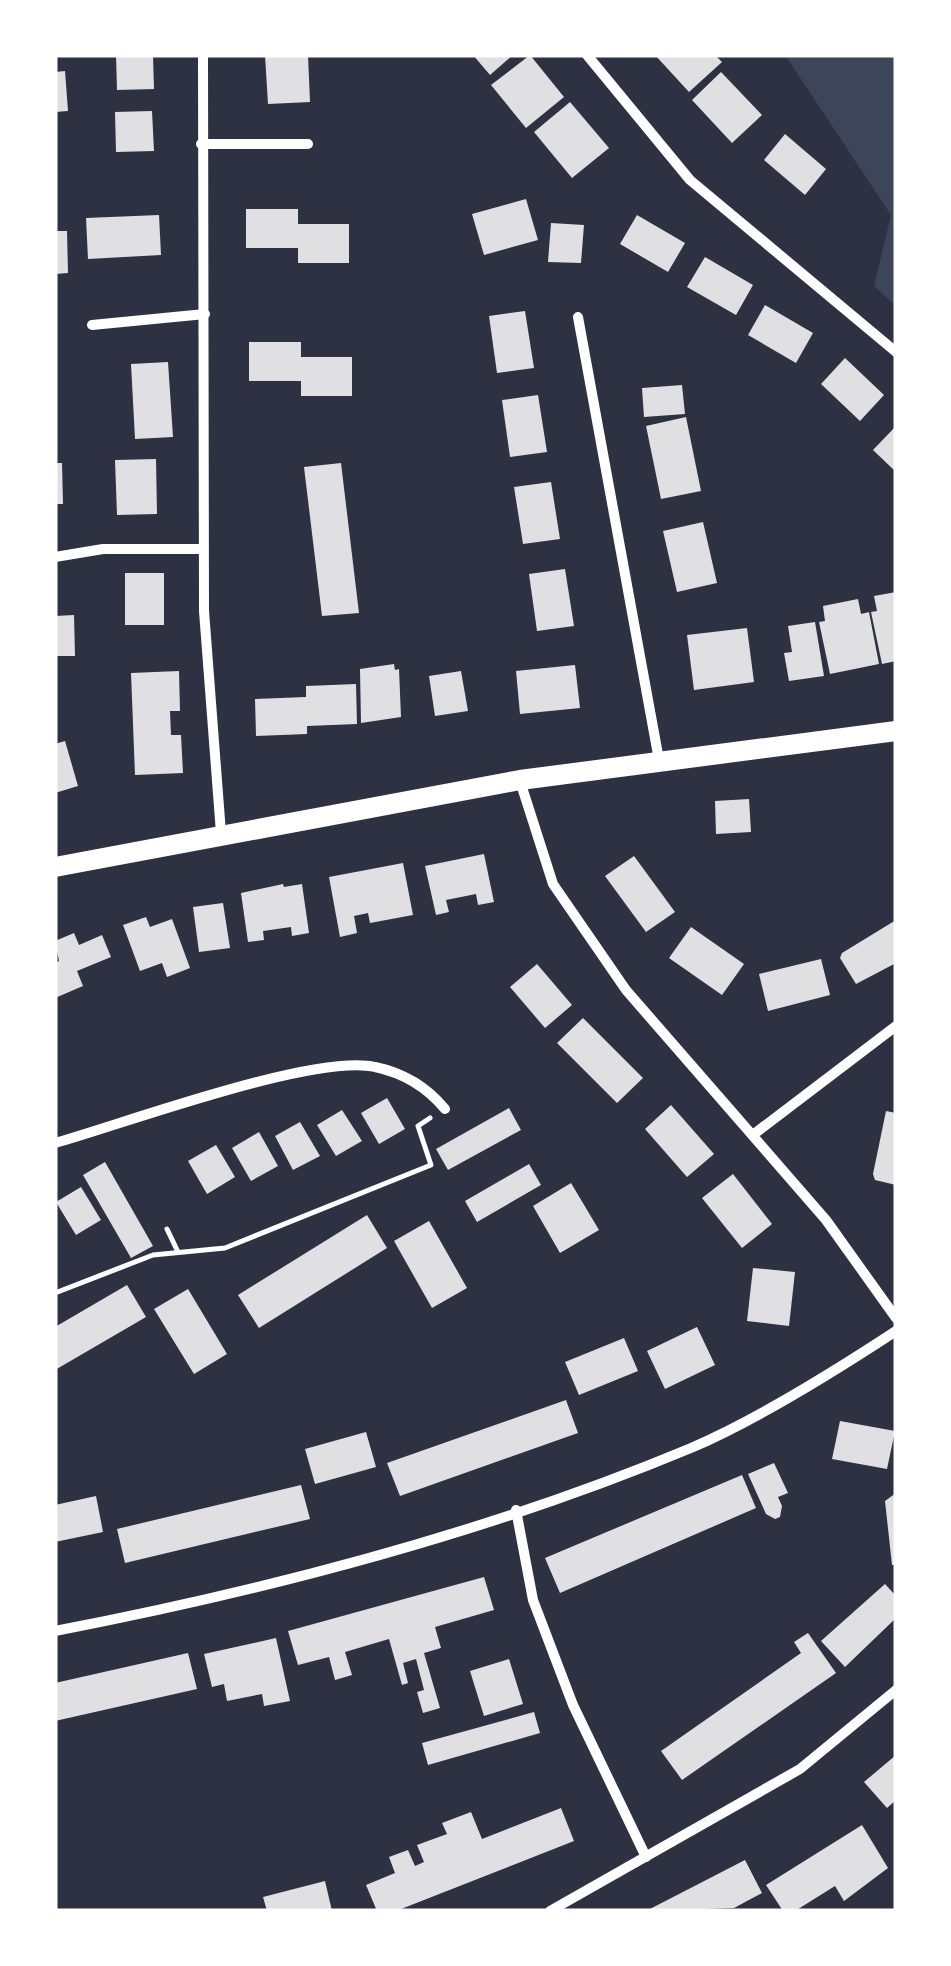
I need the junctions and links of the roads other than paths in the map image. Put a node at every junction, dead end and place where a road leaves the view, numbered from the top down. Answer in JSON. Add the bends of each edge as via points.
{"nodes":[{"id":1,"x":203,"y":55,"type":"edge"},
{"id":2,"x":587,"y":55,"type":"edge"},
{"id":3,"x":201,"y":144,"type":"junction"},
{"id":4,"x":308,"y":144,"type":"dead end"},
{"id":5,"x":205,"y":314,"type":"junction"},
{"id":6,"x":578,"y":317,"type":"dead end"},
{"id":7,"x":92,"y":325,"type":"dead end"},
{"id":8,"x":896,"y":352,"type":"edge"},
{"id":9,"x":202,"y":549,"type":"junction"},
{"id":10,"x":55,"y":557,"type":"edge"},
{"id":11,"x":896,"y":731,"type":"edge"},
{"id":12,"x":659,"y":760,"type":"junction"},
{"id":13,"x":520,"y":780,"type":"junction"},
{"id":14,"x":220,"y":833,"type":"junction"},
{"id":15,"x":55,"y":868,"type":"edge"},
{"id":16,"x":896,"y":1026,"type":"edge"},
{"id":17,"x":446,"y":1108,"type":"road end"},
{"id":18,"x":754,"y":1134,"type":"junction"},
{"id":19,"x":55,"y":1143,"type":"edge"},
{"id":20,"x":896,"y":1318,"type":"edge"},
{"id":21,"x":896,"y":1332,"type":"edge"},
{"id":22,"x":516,"y":1510,"type":"junction"},
{"id":23,"x":55,"y":1631,"type":"edge"},
{"id":24,"x":896,"y":1690,"type":"edge"},
{"id":25,"x":646,"y":1857,"type":"junction"},
{"id":26,"x":550,"y":1911,"type":"edge"}],
"edges":[{"from":1,"to":3,"type":"street"},
{"from":2,"to":8,"type":"street","via":[[690,180]]},
{"from":3,"to":4,"type":"street"},
{"from":3,"to":5,"type":"street"},
{"from":5,"to":7,"type":"street"},
{"from":5,"to":9,"type":"street"},
{"from":6,"to":12,"type":"street"},
{"from":9,"to":10,"type":"street","via":[[104,549]]},
{"from":9,"to":14,"type":"street"},
{"from":11,"to":12,"type":"main road"},
{"from":12,"to":13,"type":"main road"},
{"from":13,"to":14,"type":"main road"},
{"from":13,"to":18,"type":"street","via":[[553,884],[626,990]]},
{"from":14,"to":15,"type":"main road"},
{"from":16,"to":18,"type":"street"},
{"from":17,"to":19,"type":"street","via":[[425,1085],[372,1066],[298,1072]]},
{"from":18,"to":20,"type":"street"},
{"from":21,"to":22,"type":"street","via":[[693,1447]]},
{"from":22,"to":23,"type":"street","via":[[420,1544]]},
{"from":22,"to":25,"type":"street","via":[[540,1617],[573,1706]]},
{"from":24,"to":25,"type":"street","via":[[800,1769]]},
{"from":25,"to":26,"type":"street"}]}
